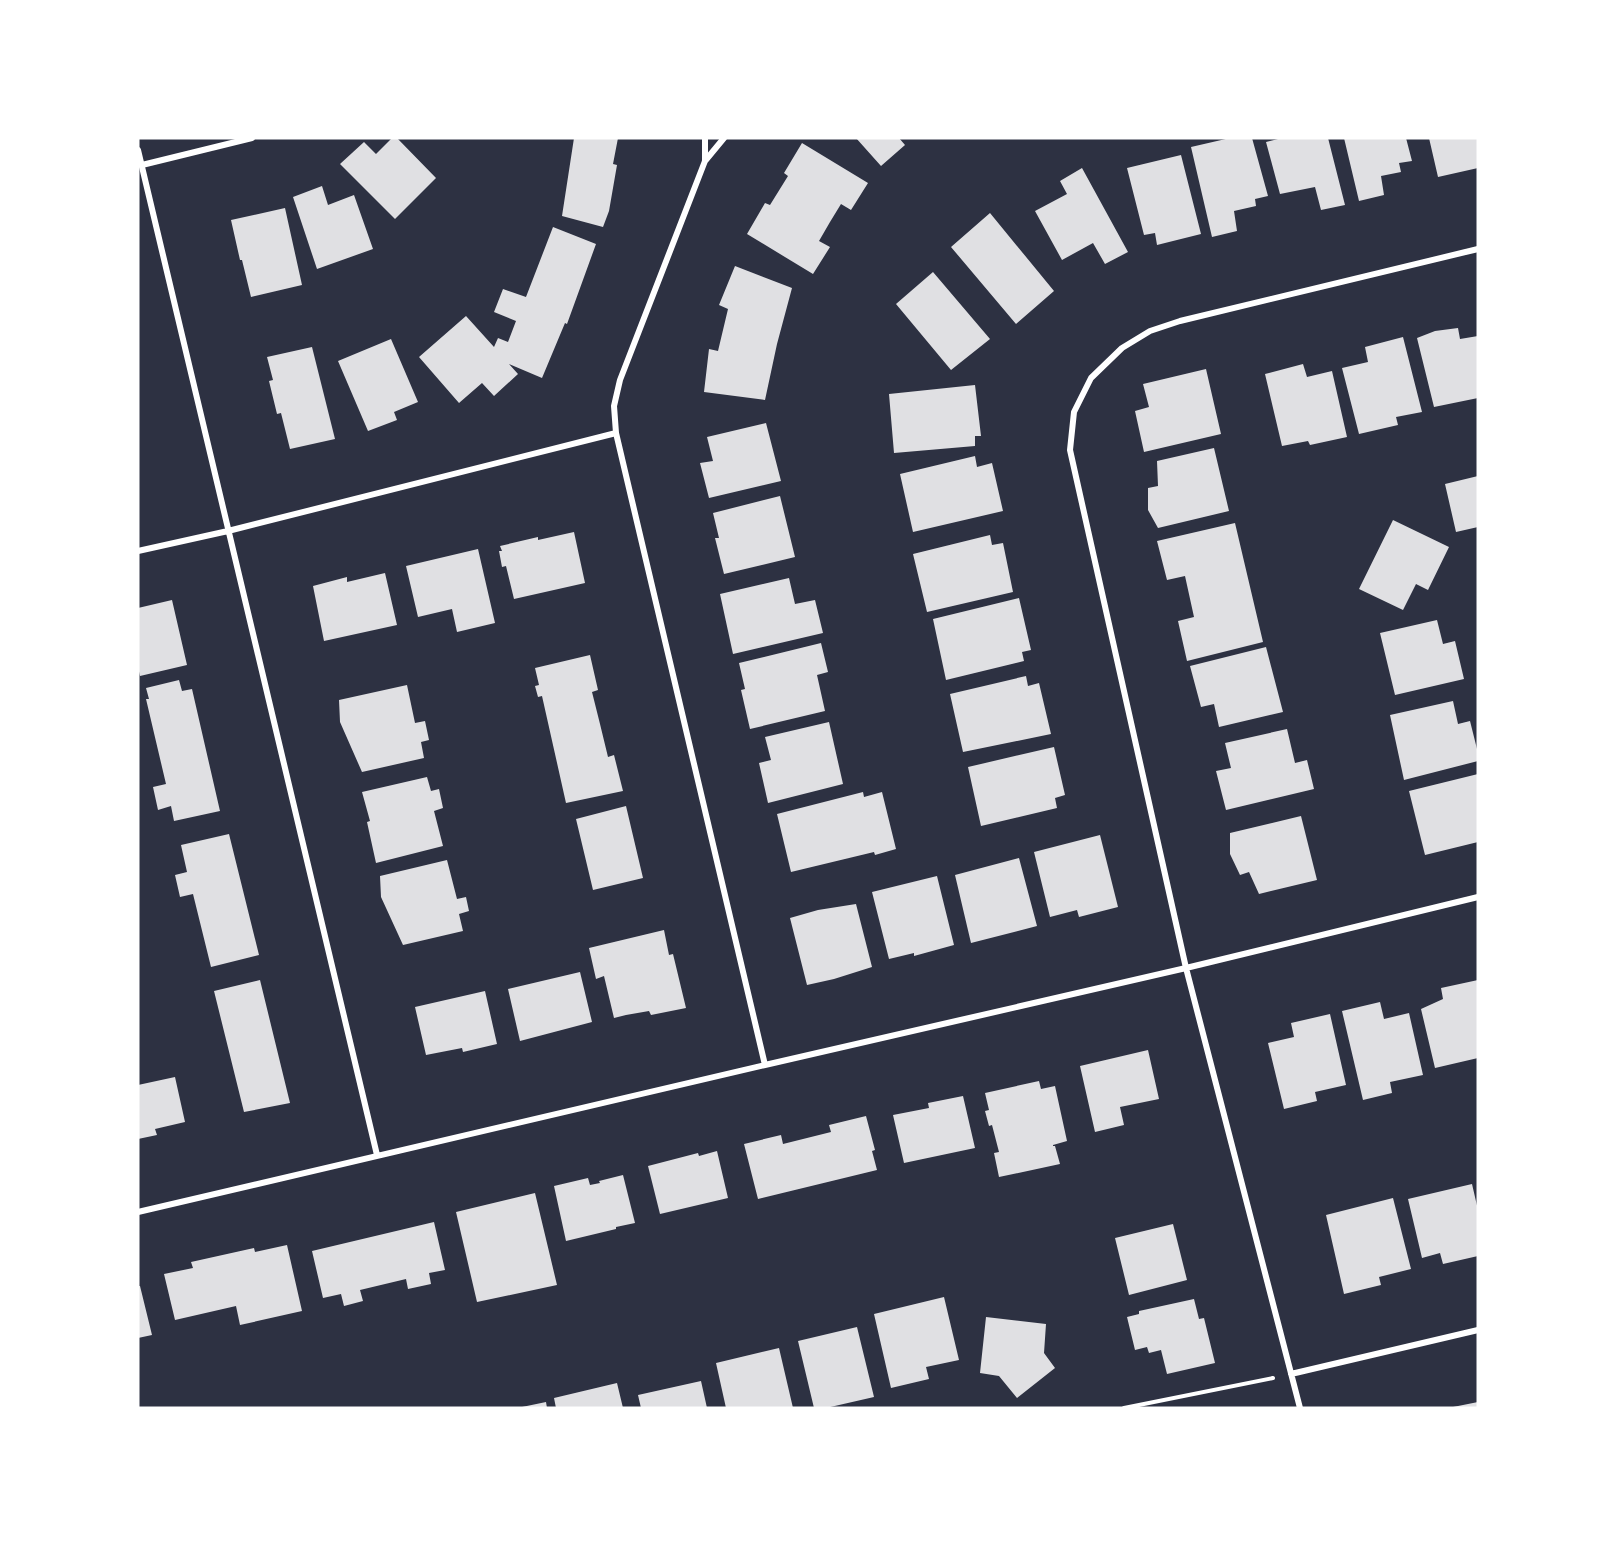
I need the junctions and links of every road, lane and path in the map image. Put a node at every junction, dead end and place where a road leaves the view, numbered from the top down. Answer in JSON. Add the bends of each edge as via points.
{"nodes":[{"id":1,"x":252,"y":138,"type":"edge"},
{"id":2,"x":705,"y":138,"type":"edge"},
{"id":3,"x":724,"y":138,"type":"edge"},
{"id":4,"x":138,"y":150,"type":"edge"},
{"id":5,"x":705,"y":161,"type":"junction"},
{"id":6,"x":142,"y":165,"type":"junction"},
{"id":7,"x":1478,"y":249,"type":"edge"},
{"id":8,"x":616,"y":434,"type":"junction"},
{"id":9,"x":228,"y":531,"type":"junction"},
{"id":10,"x":138,"y":551,"type":"edge"},
{"id":11,"x":1478,"y":897,"type":"edge"},
{"id":12,"x":1186,"y":968,"type":"junction"},
{"id":13,"x":765,"y":1065,"type":"junction"},
{"id":14,"x":377,"y":1155,"type":"junction"},
{"id":15,"x":138,"y":1212,"type":"edge"},
{"id":16,"x":1478,"y":1330,"type":"edge"},
{"id":17,"x":1291,"y":1374,"type":"junction"},
{"id":18,"x":1124,"y":1408,"type":"edge"},
{"id":19,"x":1300,"y":1408,"type":"edge"}],
"edges":[{"from":1,"to":6,"type":"street"},
{"from":2,"to":5,"type":"street"},
{"from":3,"to":5,"type":"street"},
{"from":4,"to":6,"type":"street"},
{"from":5,"to":8,"type":"street","via":[[620,380],[614,406]]},
{"from":6,"to":9,"type":"street"},
{"from":7,"to":12,"type":"street","via":[[1150,331],[1122,348],[1091,378],[1074,412],[1070,450]]},
{"from":8,"to":9,"type":"street"},
{"from":8,"to":13,"type":"street"},
{"from":9,"to":10,"type":"street"},
{"from":9,"to":14,"type":"street"},
{"from":11,"to":12,"type":"street"},
{"from":12,"to":13,"type":"street"},
{"from":12,"to":17,"type":"street"},
{"from":13,"to":14,"type":"street"},
{"from":14,"to":15,"type":"street"},
{"from":16,"to":17,"type":"street"},
{"from":17,"to":18,"type":"path"},
{"from":17,"to":19,"type":"street"}]}
